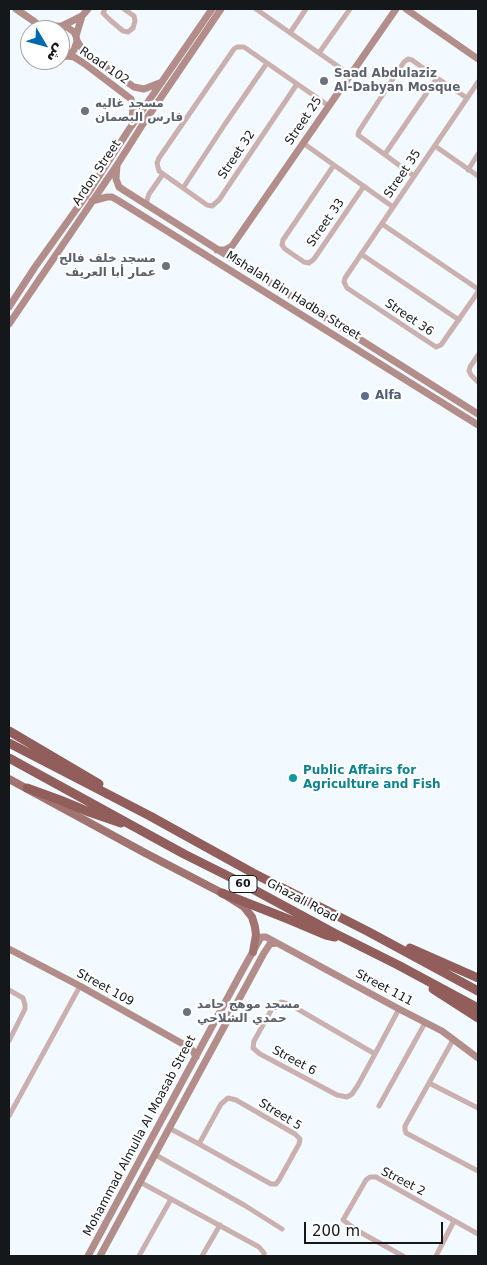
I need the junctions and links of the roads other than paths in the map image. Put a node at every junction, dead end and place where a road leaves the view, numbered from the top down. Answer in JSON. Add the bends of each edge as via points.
{"nodes":[{"id":1,"x":16,"y":9,"type":"edge"},
{"id":2,"x":88,"y":9,"type":"edge"},
{"id":3,"x":105,"y":9,"type":"edge"},
{"id":4,"x":124,"y":9,"type":"edge"},
{"id":5,"x":212,"y":9,"type":"edge"},
{"id":6,"x":221,"y":9,"type":"edge"},
{"id":7,"x":306,"y":9,"type":"edge"},
{"id":8,"x":350,"y":9,"type":"edge"},
{"id":9,"x":396,"y":9,"type":"edge"},
{"id":10,"x":406,"y":9,"type":"edge"},
{"id":11,"x":259,"y":10,"type":"edge"},
{"id":12,"x":82,"y":16,"type":"junction"},
{"id":13,"x":33,"y":20,"type":"edge"},
{"id":14,"x":70,"y":21,"type":"edge"},
{"id":15,"x":70,"y":29,"type":"edge"},
{"id":16,"x":290,"y":33,"type":"junction"},
{"id":17,"x":76,"y":39,"type":"junction"},
{"id":18,"x":70,"y":52,"type":"edge"},
{"id":19,"x":320,"y":53,"type":"junction"},
{"id":20,"x":70,"y":57,"type":"edge"},
{"id":21,"x":478,"y":59,"type":"edge"},
{"id":22,"x":267,"y":64,"type":"junction"},
{"id":23,"x":350,"y":74,"type":"junction"},
{"id":24,"x":437,"y":78,"type":"junction"},
{"id":25,"x":162,"y":82,"type":"junction"},
{"id":26,"x":478,"y":82,"type":"edge"},
{"id":27,"x":297,"y":84,"type":"junction"},
{"id":28,"x":467,"y":98,"type":"junction"},
{"id":29,"x":328,"y":106,"type":"junction"},
{"id":30,"x":132,"y":124,"type":"junction"},
{"id":31,"x":303,"y":143,"type":"junction"},
{"id":32,"x":435,"y":146,"type":"junction"},
{"id":33,"x":385,"y":154,"type":"junction"},
{"id":34,"x":478,"y":154,"type":"edge"},
{"id":35,"x":117,"y":165,"type":"junction"},
{"id":36,"x":334,"y":165,"type":"junction"},
{"id":37,"x":468,"y":170,"type":"junction"},
{"id":38,"x":163,"y":174,"type":"junction"},
{"id":39,"x":414,"y":176,"type":"junction"},
{"id":40,"x":478,"y":176,"type":"edge"},
{"id":41,"x":364,"y":186,"type":"junction"},
{"id":42,"x":183,"y":188,"type":"junction"},
{"id":43,"x":124,"y":191,"type":"junction"},
{"id":44,"x":92,"y":201,"type":"junction"},
{"id":45,"x":119,"y":201,"type":"junction"},
{"id":46,"x":147,"y":206,"type":"junction"},
{"id":47,"x":393,"y":207,"type":"junction"},
{"id":48,"x":382,"y":224,"type":"junction"},
{"id":49,"x":232,"y":246,"type":"junction"},
{"id":50,"x":216,"y":250,"type":"junction"},
{"id":51,"x":361,"y":254,"type":"junction"},
{"id":52,"x":235,"y":261,"type":"junction"},
{"id":53,"x":35,"y":267,"type":"junction"},
{"id":54,"x":345,"y":278,"type":"joint"},
{"id":55,"x":478,"y":291,"type":"edge"},
{"id":56,"x":28,"y":296,"type":"junction"},
{"id":57,"x":301,"y":302,"type":"junction"},
{"id":58,"x":9,"y":307,"type":"edge"},
{"id":59,"x":295,"y":310,"type":"junction"},
{"id":60,"x":459,"y":320,"type":"junction"},
{"id":61,"x":9,"y":324,"type":"edge"},
{"id":62,"x":478,"y":355,"type":"edge"},
{"id":63,"x":478,"y":382,"type":"edge"},
{"id":64,"x":478,"y":414,"type":"edge"},
{"id":65,"x":478,"y":425,"type":"edge"},
{"id":66,"x":9,"y":731,"type":"edge"},
{"id":67,"x":9,"y":743,"type":"edge"},
{"id":68,"x":9,"y":758,"type":"edge"},
{"id":69,"x":9,"y":779,"type":"edge"},
{"id":70,"x":27,"y":788,"type":"junction"},
{"id":71,"x":150,"y":816,"type":"junction"},
{"id":72,"x":135,"y":827,"type":"junction"},
{"id":73,"x":222,"y":893,"type":"junction"},
{"id":74,"x":369,"y":932,"type":"junction"},
{"id":75,"x":346,"y":939,"type":"junction"},
{"id":76,"x":276,"y":943,"type":"junction"},
{"id":77,"x":9,"y":948,"type":"edge"},
{"id":78,"x":253,"y":952,"type":"junction"},
{"id":79,"x":431,"y":956,"type":"junction"},
{"id":80,"x":398,"y":965,"type":"junction"},
{"id":81,"x":478,"y":970,"type":"edge"},
{"id":82,"x":242,"y":971,"type":"junction"},
{"id":83,"x":251,"y":976,"type":"junction"},
{"id":84,"x":478,"y":978,"type":"edge"},
{"id":85,"x":80,"y":986,"type":"junction"},
{"id":86,"x":9,"y":990,"type":"edge"},
{"id":87,"x":478,"y":991,"type":"edge"},
{"id":88,"x":478,"y":1008,"type":"edge"},
{"id":89,"x":399,"y":1009,"type":"junction"},
{"id":90,"x":478,"y":1018,"type":"edge"},
{"id":91,"x":425,"y":1023,"type":"junction"},
{"id":92,"x":453,"y":1040,"type":"junction"},
{"id":93,"x":9,"y":1041,"type":"edge"},
{"id":94,"x":201,"y":1047,"type":"junction"},
{"id":95,"x":190,"y":1048,"type":"junction"},
{"id":96,"x":375,"y":1054,"type":"junction"},
{"id":97,"x":196,"y":1057,"type":"junction"},
{"id":98,"x":478,"y":1058,"type":"edge"},
{"id":99,"x":429,"y":1083,"type":"junction"},
{"id":100,"x":379,"y":1106,"type":"dead end"},
{"id":101,"x":478,"y":1108,"type":"edge"},
{"id":102,"x":9,"y":1114,"type":"edge"},
{"id":103,"x":169,"y":1128,"type":"junction"},
{"id":104,"x":199,"y":1144,"type":"junction"},
{"id":105,"x":154,"y":1154,"type":"junction"},
{"id":106,"x":478,"y":1171,"type":"edge"},
{"id":107,"x":140,"y":1182,"type":"junction"},
{"id":108,"x":171,"y":1199,"type":"junction"},
{"id":109,"x":454,"y":1221,"type":"junction"},
{"id":110,"x":220,"y":1225,"type":"junction"},
{"id":111,"x":282,"y":1229,"type":"dead end"},
{"id":112,"x":478,"y":1234,"type":"edge"},
{"id":113,"x":99,"y":1236,"type":"junction"},
{"id":114,"x":108,"y":1241,"type":"junction"},
{"id":115,"x":94,"y":1245,"type":"junction"},
{"id":116,"x":101,"y":1253,"type":"edge"},
{"id":117,"x":88,"y":1256,"type":"edge"},
{"id":118,"x":139,"y":1256,"type":"edge"},
{"id":119,"x":202,"y":1256,"type":"edge"},
{"id":120,"x":264,"y":1256,"type":"edge"},
{"id":121,"x":403,"y":1256,"type":"edge"},
{"id":122,"x":436,"y":1256,"type":"edge"}],
"edges":[{"from":1,"to":13,"type":"street"},
{"from":2,"to":12,"type":"street"},
{"from":3,"to":4,"type":"street","via":[[103,13],[110,20],[128,32],[135,21],[134,16]]},
{"from":5,"to":25,"type":"street","name":"Ardon Street"},
{"from":6,"to":35,"type":"street","name":"Ardon Street"},
{"from":7,"to":16,"type":"street"},
{"from":8,"to":19,"type":"street"},
{"from":9,"to":23,"type":"street","name":"Street 25"},
{"from":10,"to":21,"type":"street"},
{"from":11,"to":16,"type":"street"},
{"from":12,"to":14,"type":"street"},
{"from":12,"to":17,"type":"street"},
{"from":15,"to":17,"type":"street","name":"Road 102"},
{"from":16,"to":19,"type":"street"},
{"from":17,"to":18,"type":"street","via":[[74,50]]},
{"from":17,"to":25,"type":"street","name":"Road 102","via":[[90,56],[134,87],[144,89]]},
{"from":19,"to":23,"type":"street"},
{"from":20,"to":30,"type":"street","name":"Road 102","via":[[131,99]]},
{"from":22,"to":27,"type":"street"},
{"from":22,"to":38,"type":"street","via":[[244,47],[234,49],[159,158],[157,163]]},
{"from":22,"to":42,"type":"street"},
{"from":23,"to":29,"type":"street","name":"Street 25"},
{"from":24,"to":28,"type":"street"},
{"from":24,"to":33,"type":"street"},
{"from":24,"to":33,"type":"street","via":[[412,60],[404,62],[359,130],[361,138]]},
{"from":25,"to":30,"type":"street","name":"Ardon Street"},
{"from":26,"to":28,"type":"street","name":"Street 35"},
{"from":27,"to":29,"type":"street"},
{"from":27,"to":42,"type":"street","name":"Street 32","via":[[219,200],[212,206],[207,205]]},
{"from":28,"to":32,"type":"street","name":"Street 35"},
{"from":29,"to":31,"type":"street","name":"Street 25"},
{"from":30,"to":53,"type":"street","name":"Ardon Street"},
{"from":31,"to":36,"type":"street"},
{"from":31,"to":49,"type":"street","name":"Street 25"},
{"from":32,"to":37,"type":"street"},
{"from":32,"to":39,"type":"street","name":"Street 35"},
{"from":33,"to":39,"type":"street"},
{"from":34,"to":37,"type":"street"},
{"from":35,"to":43,"type":"street","via":[[116,179]]},
{"from":35,"to":44,"type":"street","name":"Ardon Street"},
{"from":36,"to":41,"type":"street"},
{"from":36,"to":41,"type":"street","name":"Street 33","via":[[283,240],[285,249],[309,263]]},
{"from":37,"to":40,"type":"street"},
{"from":38,"to":42,"type":"street","name":"Street 32"},
{"from":38,"to":46,"type":"street","via":[[149,194]]},
{"from":39,"to":47,"type":"street","name":"Street 35"},
{"from":41,"to":47,"type":"street"},
{"from":43,"to":45,"type":"street","via":[[117,193]]},
{"from":43,"to":46,"type":"street","name":"Mshalah Bin Hadba Street"},
{"from":44,"to":45,"type":"street","name":"Mshalah Bin Hadba Street","via":[[107,197]]},
{"from":44,"to":56,"type":"street","name":"Ardon Street"},
{"from":45,"to":59,"type":"street","name":"Mshalah Bin Hadba Street"},
{"from":46,"to":50,"type":"street","name":"Mshalah Bin Hadba Street"},
{"from":47,"to":48,"type":"street","name":"Street 35"},
{"from":48,"to":51,"type":"street","name":"Street 35"},
{"from":48,"to":55,"type":"street"},
{"from":49,"to":50,"type":"street"},
{"from":49,"to":52,"type":"street"},
{"from":50,"to":52,"type":"street","name":"Mshalah Bin Hadba Street"},
{"from":51,"to":54,"type":"street","name":"Street 35"},
{"from":51,"to":60,"type":"street"},
{"from":52,"to":57,"type":"street","name":"Mshalah Bin Hadba Street"},
{"from":53,"to":56,"type":"street","via":[[41,265],[43,269]]},
{"from":53,"to":58,"type":"street","name":"Ardon Street"},
{"from":54,"to":60,"type":"street","name":"Street 36","via":[[347,288],[436,347],[441,346]]},
{"from":55,"to":60,"type":"street","name":"Street 36"},
{"from":56,"to":61,"type":"street","name":"Ardon Street"},
{"from":57,"to":59,"type":"street","via":[[302,308]]},
{"from":57,"to":64,"type":"street","name":"Mshalah Bin Hadba Street"},
{"from":59,"to":65,"type":"street","name":"Mshalah Bin Hadba Street"},
{"from":62,"to":63,"type":"street","via":[[470,367],[471,376]]},
{"from":66,"to":71,"type":"highway"},
{"from":67,"to":71,"type":"highway","name":"Ghazali Road","number":"60"},
{"from":68,"to":72,"type":"highway","name":"Ghazali Road","number":"60"},
{"from":69,"to":70,"type":"main road"},
{"from":70,"to":72,"type":"highway"},
{"from":70,"to":73,"type":"main road"},
{"from":71,"to":74,"type":"highway","name":"Ghazali Road","number":"60"},
{"from":72,"to":75,"type":"highway","name":"Ghazali Road","number":"60"},
{"from":73,"to":75,"type":"highway","via":[[326,935]]},
{"from":73,"to":78,"type":"main road","via":[[244,907],[252,917],[256,935]]},
{"from":74,"to":79,"type":"highway"},
{"from":74,"to":87,"type":"highway","name":"Ghazali Road","number":"60"},
{"from":75,"to":80,"type":"highway","name":"Ghazali Road","number":"60"},
{"from":76,"to":78,"type":"street","name":"Mohammad Almulla Al Moasab Street","via":[[262,937]]},
{"from":76,"to":83,"type":"street","name":"Mohammad Almulla Al Moasab Street","via":[[268,946]]},
{"from":76,"to":89,"type":"street","name":"Street 111"},
{"from":77,"to":85,"type":"street","name":"Street 109"},
{"from":78,"to":82,"type":"street","name":"Mohammad Almulla Al Moasab Street"},
{"from":79,"to":81,"type":"highway"},
{"from":79,"to":84,"type":"highway"},
{"from":80,"to":88,"type":"highway","name":"Ghazali Road","number":"60"},
{"from":80,"to":90,"type":"highway"},
{"from":82,"to":83,"type":"street"},
{"from":82,"to":94,"type":"street","name":"Mohammad Almulla Al Moasab Street"},
{"from":83,"to":103,"type":"street","name":"Mohammad Almulla Al Moasab Street"},
{"from":85,"to":95,"type":"street","name":"Street 109"},
{"from":85,"to":102,"type":"street"},
{"from":86,"to":93,"type":"street","via":[[23,998],[25,1009]]},
{"from":89,"to":91,"type":"street","name":"Street 111"},
{"from":89,"to":96,"type":"street","name":"Street 6"},
{"from":91,"to":92,"type":"street","name":"Street 111"},
{"from":91,"to":100,"type":"street"},
{"from":92,"to":98,"type":"street","name":"Street 111"},
{"from":92,"to":99,"type":"street"},
{"from":94,"to":95,"type":"street"},
{"from":94,"to":97,"type":"street","name":"Mohammad Almulla Al Moasab Street"},
{"from":95,"to":97,"type":"street","name":"Street 109"},
{"from":96,"to":96,"type":"street","name":"Street 6","via":[[352,1094],[342,1097],[260,1054],[254,1048],[254,1041],[273,1007],[280,1002],[290,1004]]},
{"from":97,"to":113,"type":"street","name":"Mohammad Almulla Al Moasab Street"},
{"from":99,"to":101,"type":"street"},
{"from":99,"to":106,"type":"street","via":[[405,1126],[406,1132]]},
{"from":103,"to":104,"type":"street","name":"Street 5"},
{"from":103,"to":105,"type":"street","name":"Mohammad Almulla Al Moasab Street"},
{"from":104,"to":104,"type":"street","name":"Street 5","via":[[276,1184],[300,1139],[228,1098],[221,1104]]},
{"from":105,"to":107,"type":"street","name":"Mohammad Almulla Al Moasab Street"},
{"from":105,"to":111,"type":"street"},
{"from":107,"to":108,"type":"street"},
{"from":107,"to":114,"type":"street","name":"Mohammad Almulla Al Moasab Street"},
{"from":108,"to":110,"type":"street"},
{"from":108,"to":118,"type":"street"},
{"from":109,"to":112,"type":"street","name":"Street 2"},
{"from":109,"to":121,"type":"street","name":"Street 2","via":[[376,1177],[370,1177],[343,1220]]},
{"from":109,"to":122,"type":"street"},
{"from":110,"to":119,"type":"street"},
{"from":110,"to":120,"type":"street","via":[[258,1247]]},
{"from":113,"to":114,"type":"street"},
{"from":113,"to":115,"type":"street","name":"Mohammad Almulla Al Moasab Street"},
{"from":114,"to":116,"type":"street","name":"Mohammad Almulla Al Moasab Street"},
{"from":115,"to":116,"type":"street","via":[[100,1246]]},
{"from":115,"to":117,"type":"street","name":"Mohammad Almulla Al Moasab Street"}]}
